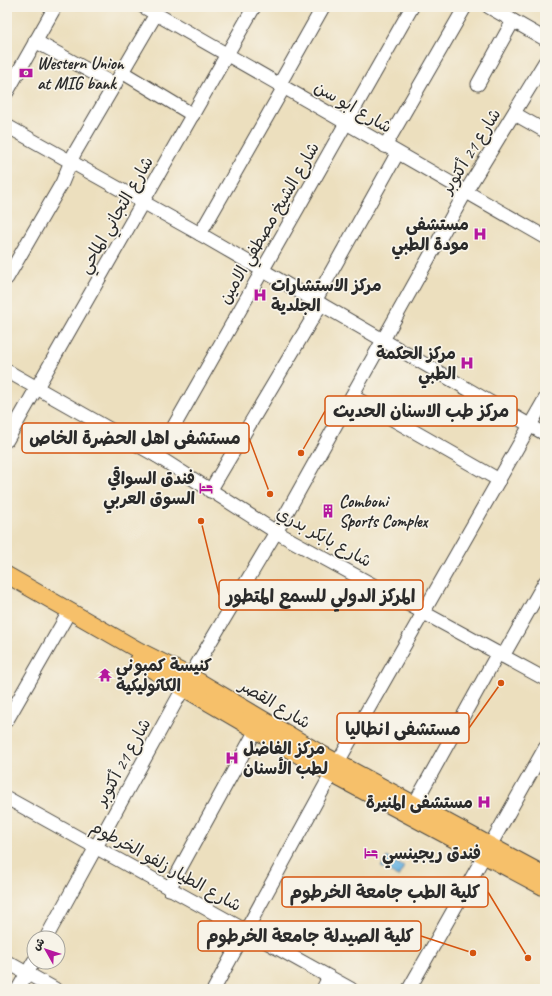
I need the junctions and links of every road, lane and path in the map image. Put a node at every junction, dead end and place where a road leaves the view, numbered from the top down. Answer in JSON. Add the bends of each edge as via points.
{"nodes":[{"id":1,"x":54,"y":7,"type":"edge"},
{"id":2,"x":144,"y":7,"type":"edge"},
{"id":3,"x":254,"y":7,"type":"edge"},
{"id":4,"x":323,"y":7,"type":"edge"},
{"id":5,"x":412,"y":7,"type":"edge"},
{"id":6,"x":465,"y":7,"type":"edge"},
{"id":7,"x":489,"y":7,"type":"edge"},
{"id":8,"x":156,"y":14,"type":"junction"},
{"id":9,"x":513,"y":20,"type":"junction"},
{"id":10,"x":545,"y":39,"type":"edge"},
{"id":11,"x":36,"y":41,"type":"junction"},
{"id":12,"x":227,"y":54,"type":"junction"},
{"id":13,"x":545,"y":62,"type":"edge"},
{"id":14,"x":122,"y":72,"type":"junction"},
{"id":15,"x":478,"y":84,"type":"dead end"},
{"id":16,"x":115,"y":85,"type":"junction"},
{"id":17,"x":282,"y":86,"type":"junction"},
{"id":18,"x":7,"y":92,"type":"edge"},
{"id":19,"x":515,"y":114,"type":"junction"},
{"id":20,"x":193,"y":115,"type":"junction"},
{"id":21,"x":346,"y":124,"type":"junction"},
{"id":22,"x":7,"y":126,"type":"edge"},
{"id":23,"x":545,"y":131,"type":"edge"},
{"id":24,"x":385,"y":146,"type":"junction"},
{"id":25,"x":397,"y":154,"type":"junction"},
{"id":26,"x":71,"y":163,"type":"junction"},
{"id":27,"x":466,"y":193,"type":"junction"},
{"id":28,"x":144,"y":202,"type":"junction"},
{"id":29,"x":200,"y":234,"type":"junction"},
{"id":30,"x":545,"y":237,"type":"edge"},
{"id":31,"x":263,"y":271,"type":"junction"},
{"id":32,"x":7,"y":278,"type":"edge"},
{"id":33,"x":318,"y":303,"type":"junction"},
{"id":34,"x":382,"y":341,"type":"junction"},
{"id":35,"x":7,"y":371,"type":"edge"},
{"id":36,"x":37,"y":388,"type":"junction"},
{"id":37,"x":352,"y":396,"type":"junction"},
{"id":38,"x":545,"y":399,"type":"edge"},
{"id":39,"x":530,"y":425,"type":"junction"},
{"id":40,"x":545,"y":434,"type":"edge"},
{"id":41,"x":7,"y":440,"type":"edge"},
{"id":42,"x":157,"y":456,"type":"junction"},
{"id":43,"x":499,"y":480,"type":"junction"},
{"id":44,"x":210,"y":491,"type":"junction"},
{"id":45,"x":276,"y":532,"type":"junction"},
{"id":46,"x":7,"y":575,"type":"edge"},
{"id":47,"x":545,"y":582,"type":"edge"},
{"id":48,"x":7,"y":587,"type":"edge"},
{"id":49,"x":425,"y":612,"type":"junction"},
{"id":50,"x":65,"y":619,"type":"junction"},
{"id":51,"x":501,"y":654,"type":"junction"},
{"id":52,"x":545,"y":678,"type":"edge"},
{"id":53,"x":187,"y":681,"type":"junction"},
{"id":54,"x":7,"y":720,"type":"edge"},
{"id":55,"x":256,"y":730,"type":"junction"},
{"id":56,"x":545,"y":748,"type":"edge"},
{"id":57,"x":335,"y":768,"type":"junction"},
{"id":58,"x":7,"y":798,"type":"edge"},
{"id":59,"x":415,"y":803,"type":"junction"},
{"id":60,"x":95,"y":848,"type":"junction"},
{"id":61,"x":487,"y":850,"type":"junction"},
{"id":62,"x":545,"y":876,"type":"edge"},
{"id":63,"x":545,"y":888,"type":"edge"},
{"id":64,"x":169,"y":889,"type":"junction"},
{"id":65,"x":50,"y":930,"type":"edge"},
{"id":66,"x":247,"y":931,"type":"junction"},
{"id":67,"x":7,"y":962,"type":"edge"},
{"id":68,"x":29,"y":970,"type":"edge"},
{"id":69,"x":27,"y":974,"type":"junction"},
{"id":70,"x":329,"y":977,"type":"junction"},
{"id":71,"x":18,"y":989,"type":"edge"},
{"id":72,"x":55,"y":989,"type":"edge"},
{"id":73,"x":214,"y":989,"type":"edge"},
{"id":74,"x":323,"y":989,"type":"edge"},
{"id":75,"x":351,"y":989,"type":"edge"},
{"id":76,"x":409,"y":989,"type":"edge"}],
"edges":[{"from":1,"to":11,"type":"street"},
{"from":2,"to":8,"type":"street","name":"شارع ابو سن"},
{"from":3,"to":12,"type":"street","name":"شارع التجاني الماحي"},
{"from":4,"to":17,"type":"street"},
{"from":5,"to":21,"type":"street","name":"شارع الشيخ مصطفي الامين"},
{"from":6,"to":24,"type":"street"},
{"from":7,"to":9,"type":"street"},
{"from":8,"to":12,"type":"street","name":"شارع ابو سن"},
{"from":8,"to":14,"type":"street"},
{"from":9,"to":10,"type":"street"},
{"from":9,"to":15,"type":"street"},
{"from":11,"to":16,"type":"street"},
{"from":11,"to":18,"type":"street"},
{"from":12,"to":17,"type":"street","name":"شارع ابو سن"},
{"from":12,"to":20,"type":"street","name":"شارع التجاني الماحي"},
{"from":13,"to":19,"type":"street","name":"شارع 21 أكتوبر"},
{"from":14,"to":16,"type":"street"},
{"from":14,"to":20,"type":"street"},
{"from":16,"to":26,"type":"street"},
{"from":17,"to":21,"type":"street","name":"شارع ابو سن"},
{"from":17,"to":29,"type":"street"},
{"from":19,"to":23,"type":"street"},
{"from":19,"to":27,"type":"street","name":"شارع 21 أكتوبر"},
{"from":20,"to":28,"type":"street","name":"شارع التجاني الماحي"},
{"from":21,"to":24,"type":"street","name":"شارع ابو سن"},
{"from":21,"to":31,"type":"street","name":"شارع الشيخ مصطفي الامين"},
{"from":22,"to":26,"type":"street"},
{"from":24,"to":25,"type":"street","name":"شارع ابو سن"},
{"from":25,"to":27,"type":"street","name":"شارع ابو سن"},
{"from":25,"to":33,"type":"street"},
{"from":26,"to":28,"type":"street"},
{"from":26,"to":32,"type":"street"},
{"from":27,"to":30,"type":"street","name":"شارع ابو سن"},
{"from":27,"to":34,"type":"street","name":"شارع 21 أكتوبر"},
{"from":28,"to":29,"type":"street"},
{"from":28,"to":36,"type":"street","name":"شارع التجاني الماحي"},
{"from":29,"to":31,"type":"street"},
{"from":31,"to":33,"type":"street"},
{"from":31,"to":42,"type":"street","name":"شارع الشيخ مصطفي الامين"},
{"from":33,"to":34,"type":"street"},
{"from":33,"to":44,"type":"street"},
{"from":34,"to":37,"type":"street","name":"شارع 21 أكتوبر"},
{"from":34,"to":39,"type":"street"},
{"from":35,"to":36,"type":"street","name":"شارع بابكر بدري"},
{"from":36,"to":41,"type":"street","name":"شارع التجاني الماحي"},
{"from":36,"to":42,"type":"street","name":"شارع بابكر بدري"},
{"from":37,"to":43,"type":"street"},
{"from":37,"to":45,"type":"street","name":"شارع 21 أكتوبر"},
{"from":38,"to":39,"type":"street"},
{"from":39,"to":40,"type":"street"},
{"from":39,"to":43,"type":"street"},
{"from":42,"to":44,"type":"street","name":"شارع بابكر بدري"},
{"from":43,"to":49,"type":"street"},
{"from":44,"to":45,"type":"street","name":"شارع بابكر بدري"},
{"from":45,"to":49,"type":"street","name":"شارع بابكر بدري"},
{"from":45,"to":53,"type":"street","name":"شارع 21 أكتوبر"},
{"from":46,"to":53,"type":"main road","name":"شارع القصر"},
{"from":47,"to":51,"type":"street"},
{"from":48,"to":50,"type":"main road","name":"شارع القصر"},
{"from":49,"to":51,"type":"street","name":"شارع بابكر بدري"},
{"from":49,"to":57,"type":"street"},
{"from":50,"to":53,"type":"main road","name":"شارع القصر"},
{"from":50,"to":54,"type":"street"},
{"from":51,"to":52,"type":"street","name":"شارع بابكر بدري"},
{"from":51,"to":59,"type":"street"},
{"from":53,"to":55,"type":"main road","name":"شارع القصر"},
{"from":53,"to":57,"type":"main road","name":"شارع القصر","via":[[259,718]]},
{"from":53,"to":60,"type":"street","name":"شارع 21 أكتوبر"},
{"from":55,"to":57,"type":"main road","name":"شارع القصر"},
{"from":55,"to":64,"type":"street"},
{"from":56,"to":61,"type":"street"},
{"from":57,"to":59,"type":"main road","name":"شارع القصر"},
{"from":57,"to":61,"type":"main road","name":"شارع القصر"},
{"from":57,"to":66,"type":"street"},
{"from":58,"to":60,"type":"street","name":"شارع الطيار زلفو الخرطوم"},
{"from":59,"to":61,"type":"main road","name":"شارع القصر"},
{"from":60,"to":64,"type":"street","name":"شارع الطيار زلفو الخرطوم"},
{"from":60,"to":65,"type":"street","name":"شارع 21 أكتوبر"},
{"from":61,"to":62,"type":"main road","name":"شارع القصر"},
{"from":61,"to":63,"type":"main road","name":"شارع القصر"},
{"from":61,"to":76,"type":"street"},
{"from":64,"to":66,"type":"street","name":"شارع الطيار زلفو الخرطوم"},
{"from":66,"to":70,"type":"street","name":"شارع الطيار زلفو الخرطوم"},
{"from":66,"to":73,"type":"street"},
{"from":67,"to":69,"type":"street"},
{"from":68,"to":69,"type":"street"},
{"from":69,"to":71,"type":"street"},
{"from":69,"to":72,"type":"street"},
{"from":70,"to":74,"type":"street"},
{"from":70,"to":75,"type":"street","name":"شارع الطيار زلفو الخرطوم"}]}
